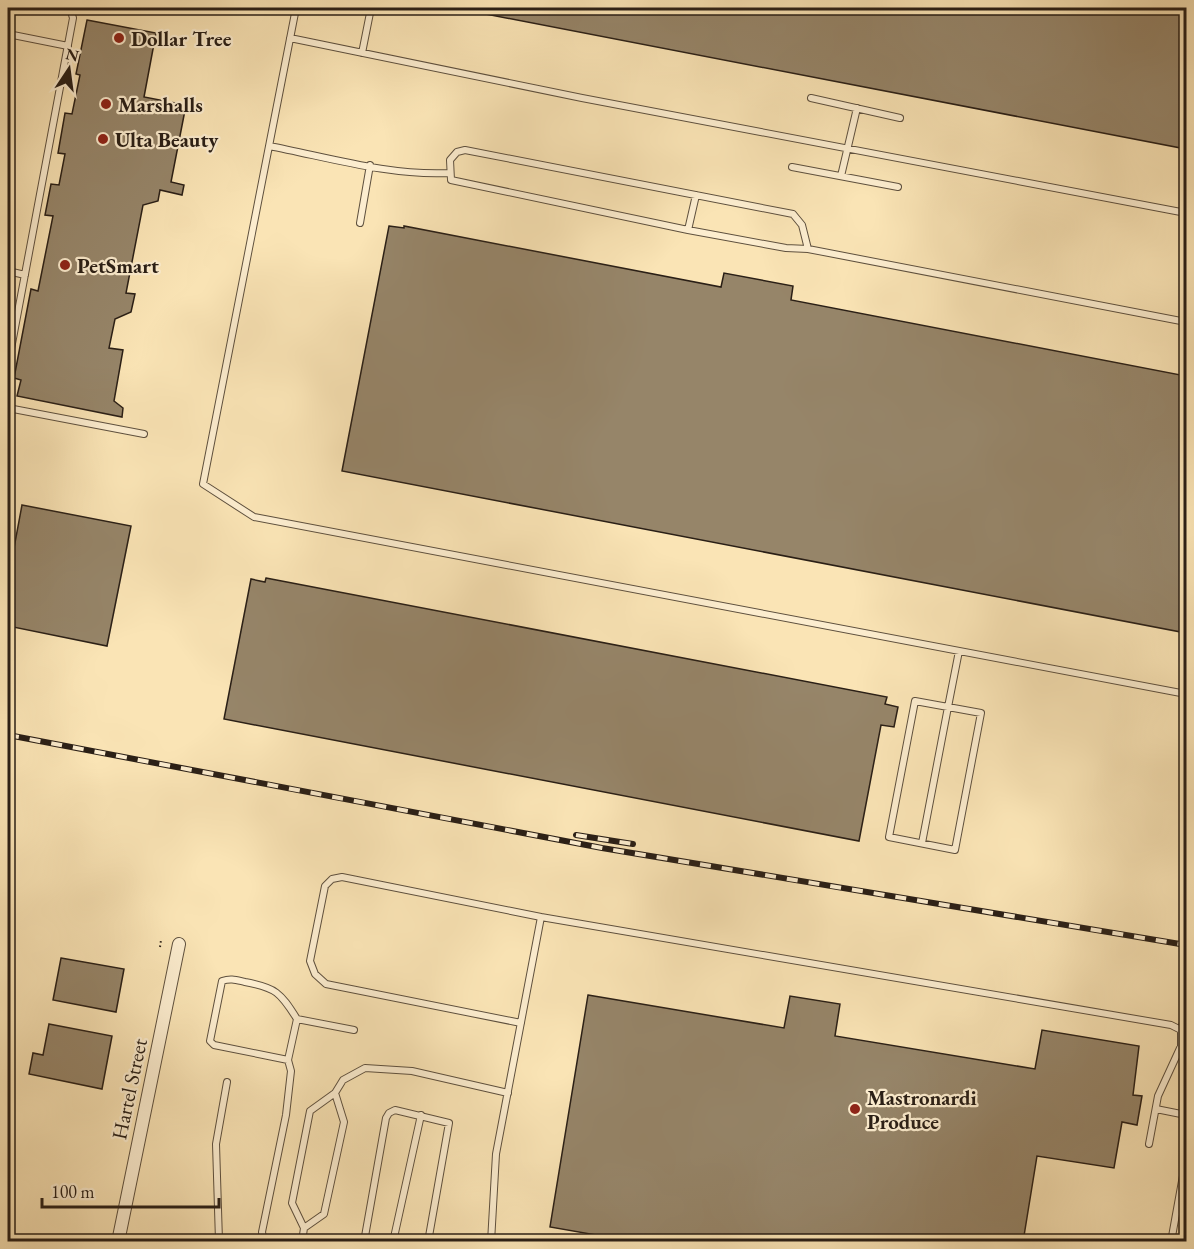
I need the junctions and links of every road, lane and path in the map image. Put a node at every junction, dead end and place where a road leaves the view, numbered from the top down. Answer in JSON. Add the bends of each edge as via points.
{"nodes":[{"id":1,"x":70,"y":8,"type":"edge"},
{"id":2,"x":296,"y":8,"type":"edge"},
{"id":3,"x":371,"y":8,"type":"edge"},
{"id":4,"x":8,"y":34,"type":"edge"},
{"id":5,"x":290,"y":38,"type":"junction"},
{"id":6,"x":68,"y":46,"type":"junction"},
{"id":7,"x":362,"y":53,"type":"junction"},
{"id":8,"x":811,"y":98,"type":"dead end"},
{"id":9,"x":857,"y":108,"type":"junction"},
{"id":10,"x":900,"y":118,"type":"dead end"},
{"id":11,"x":268,"y":146,"type":"junction"},
{"id":12,"x":848,"y":149,"type":"junction"},
{"id":13,"x":370,"y":165,"type":"junction"},
{"id":14,"x":792,"y":167,"type":"dead end"},
{"id":15,"x":449,"y":173,"type":"junction"},
{"id":16,"x":841,"y":177,"type":"junction"},
{"id":17,"x":898,"y":187,"type":"dead end"},
{"id":18,"x":696,"y":195,"type":"junction"},
{"id":19,"x":1186,"y":213,"type":"edge"},
{"id":20,"x":360,"y":223,"type":"dead end"},
{"id":21,"x":688,"y":230,"type":"junction"},
{"id":22,"x":808,"y":249,"type":"junction"},
{"id":23,"x":8,"y":272,"type":"edge"},
{"id":24,"x":24,"y":275,"type":"junction"},
{"id":25,"x":1186,"y":322,"type":"edge"},
{"id":26,"x":8,"y":365,"type":"edge"},
{"id":27,"x":8,"y":408,"type":"edge"},
{"id":28,"x":144,"y":434,"type":"dead end"},
{"id":29,"x":959,"y":651,"type":"junction"},
{"id":30,"x":1186,"y":694,"type":"edge"},
{"id":31,"x":948,"y":707,"type":"junction"},
{"id":32,"x":922,"y":843,"type":"junction"},
{"id":33,"x":541,"y":917,"type":"junction"},
{"id":34,"x":161,"y":940,"type":"dead end"},
{"id":35,"x":178,"y":944,"type":"dead end"},
{"id":36,"x":160,"y":946,"type":"dead end"},
{"id":37,"x":1186,"y":1011,"type":"edge"},
{"id":38,"x":297,"y":1019,"type":"junction"},
{"id":39,"x":521,"y":1023,"type":"junction"},
{"id":40,"x":354,"y":1030,"type":"dead end"},
{"id":41,"x":1181,"y":1030,"type":"junction"},
{"id":42,"x":288,"y":1060,"type":"junction"},
{"id":43,"x":227,"y":1082,"type":"dead end"},
{"id":44,"x":335,"y":1093,"type":"junction"},
{"id":45,"x":508,"y":1093,"type":"junction"},
{"id":46,"x":1155,"y":1109,"type":"junction"},
{"id":47,"x":421,"y":1115,"type":"junction"},
{"id":48,"x":1186,"y":1115,"type":"edge"},
{"id":49,"x":1149,"y":1144,"type":"dead end"},
{"id":50,"x":1186,"y":1159,"type":"edge"},
{"id":51,"x":304,"y":1228,"type":"junction"},
{"id":52,"x":220,"y":1241,"type":"edge"},
{"id":53,"x":118,"y":1242,"type":"edge"},
{"id":54,"x":264,"y":1242,"type":"edge"},
{"id":55,"x":302,"y":1242,"type":"edge"},
{"id":56,"x":364,"y":1242,"type":"edge"},
{"id":57,"x":393,"y":1242,"type":"edge"},
{"id":58,"x":428,"y":1242,"type":"edge"},
{"id":59,"x":491,"y":1242,"type":"edge"},
{"id":60,"x":1171,"y":1242,"type":"edge"}],
"edges":[{"from":1,"to":6,"type":"lane","via":[[73,18]]},
{"from":2,"to":5,"type":"lane"},
{"from":3,"to":7,"type":"lane"},
{"from":4,"to":6,"type":"lane"},
{"from":5,"to":7,"type":"lane"},
{"from":5,"to":11,"type":"lane"},
{"from":6,"to":24,"type":"lane"},
{"from":7,"to":12,"type":"lane"},
{"from":8,"to":9,"type":"lane"},
{"from":9,"to":10,"type":"lane"},
{"from":9,"to":12,"type":"lane"},
{"from":11,"to":13,"type":"lane"},
{"from":11,"to":29,"type":"lane","via":[[203,484],[254,517]]},
{"from":12,"to":16,"type":"lane"},
{"from":12,"to":19,"type":"lane"},
{"from":13,"to":15,"type":"lane"},
{"from":13,"to":20,"type":"lane"},
{"from":14,"to":16,"type":"lane"},
{"from":15,"to":18,"type":"lane","via":[[450,160],[465,150]]},
{"from":15,"to":21,"type":"lane","via":[[451,180]]},
{"from":16,"to":17,"type":"lane"},
{"from":18,"to":21,"type":"lane"},
{"from":18,"to":22,"type":"lane","via":[[793,214],[802,225]]},
{"from":21,"to":22,"type":"lane"},
{"from":22,"to":25,"type":"lane"},
{"from":23,"to":24,"type":"lane"},
{"from":24,"to":26,"type":"lane"},
{"from":27,"to":28,"type":"lane"},
{"from":29,"to":30,"type":"lane"},
{"from":29,"to":31,"type":"lane"},
{"from":31,"to":32,"type":"lane"},
{"from":31,"to":32,"type":"lane","via":[[915,701],[889,837]]},
{"from":31,"to":32,"type":"lane","via":[[981,713],[955,850]]},
{"from":33,"to":39,"type":"lane"},
{"from":33,"to":39,"type":"lane","via":[[342,877],[325,886],[310,961],[315,974],[326,984]]},
{"from":33,"to":41,"type":"lane","via":[[1171,1025]]},
{"from":34,"to":36,"type":"path"},
{"from":35,"to":53,"type":"street","name":"Hartel Street"},
{"from":37,"to":41,"type":"lane"},
{"from":38,"to":40,"type":"lane"},
{"from":38,"to":42,"type":"lane"},
{"from":38,"to":42,"type":"lane","via":[[269,987],[230,978],[222,981],[210,1041],[214,1046]]},
{"from":39,"to":45,"type":"lane"},
{"from":41,"to":46,"type":"lane","via":[[1181,1046]]},
{"from":42,"to":54,"type":"lane","via":[[291,1071],[286,1115],[262,1232]]},
{"from":43,"to":52,"type":"lane","via":[[216,1144]]},
{"from":44,"to":45,"type":"lane","via":[[343,1080],[365,1068],[412,1071]]},
{"from":44,"to":51,"type":"lane","via":[[344,1122],[324,1214]]},
{"from":44,"to":51,"type":"lane","via":[[310,1111],[292,1203]]},
{"from":45,"to":59,"type":"lane","via":[[496,1154]]},
{"from":46,"to":48,"type":"lane"},
{"from":46,"to":49,"type":"lane"},
{"from":47,"to":56,"type":"lane","via":[[395,1110],[386,1118]]},
{"from":47,"to":57,"type":"lane"},
{"from":47,"to":58,"type":"lane","via":[[444,1119],[450,1129]]},
{"from":50,"to":60,"type":"lane"},
{"from":51,"to":55,"type":"lane"}]}
